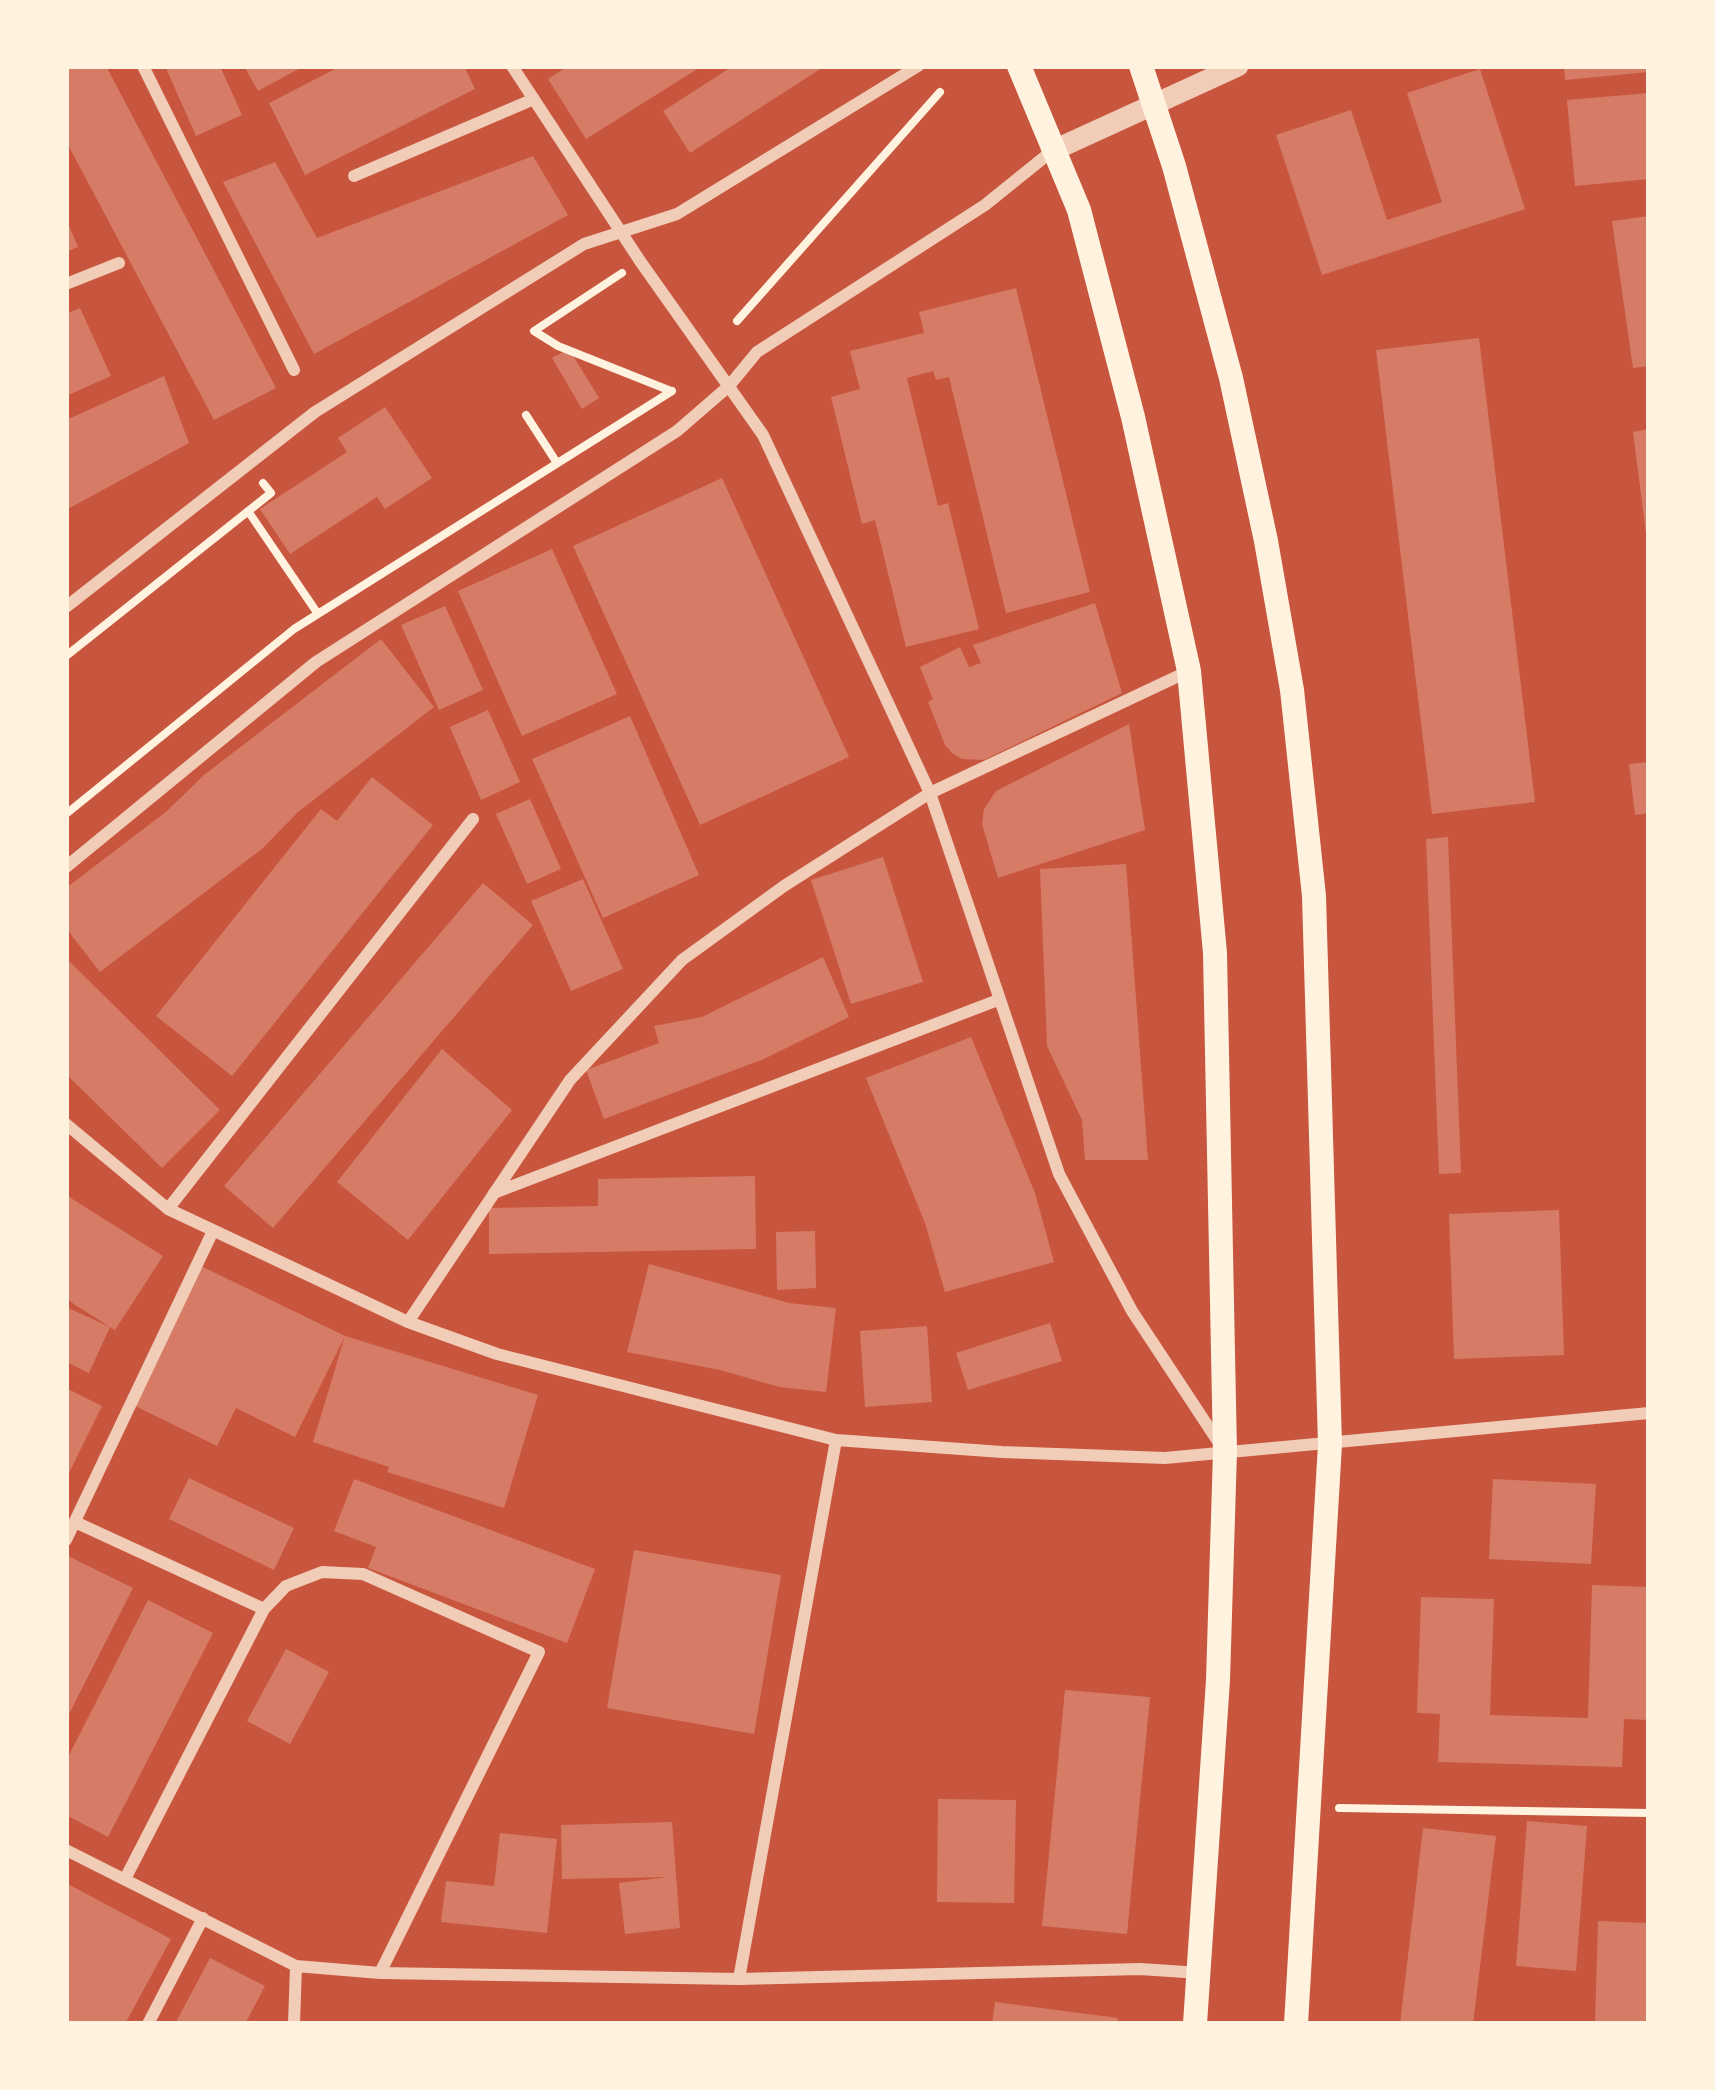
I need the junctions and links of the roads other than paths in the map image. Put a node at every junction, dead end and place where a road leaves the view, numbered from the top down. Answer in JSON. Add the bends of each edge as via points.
{"nodes":[{"id":1,"x":143,"y":66,"type":"edge"},
{"id":2,"x":513,"y":66,"type":"edge"},
{"id":3,"x":918,"y":66,"type":"edge"},
{"id":4,"x":1019,"y":66,"type":"edge"},
{"id":5,"x":1141,"y":66,"type":"edge"},
{"id":6,"x":1238,"y":66,"type":"edge"},
{"id":7,"x":534,"y":99,"type":"junction"},
{"id":8,"x":1154,"y":106,"type":"junction"},
{"id":9,"x":1052,"y":152,"type":"junction"},
{"id":10,"x":354,"y":176,"type":"dead end"},
{"id":11,"x":622,"y":235,"type":"junction"},
{"id":12,"x":119,"y":263,"type":"dead end"},
{"id":13,"x":66,"y":284,"type":"edge"},
{"id":14,"x":294,"y":370,"type":"dead end"},
{"id":15,"x":729,"y":386,"type":"junction"},
{"id":16,"x":66,"y":607,"type":"edge"},
{"id":17,"x":1189,"y":671,"type":"junction"},
{"id":18,"x":930,"y":793,"type":"junction"},
{"id":19,"x":473,"y":819,"type":"dead end"},
{"id":20,"x":66,"y":867,"type":"edge"},
{"id":21,"x":998,"y":1000,"type":"junction"},
{"id":22,"x":66,"y":1124,"type":"edge"},
{"id":23,"x":493,"y":1193,"type":"junction"},
{"id":24,"x":169,"y":1209,"type":"junction"},
{"id":25,"x":212,"y":1233,"type":"junction"},
{"id":26,"x":408,"y":1322,"type":"junction"},
{"id":27,"x":1649,"y":1413,"type":"edge"},
{"id":28,"x":836,"y":1440,"type":"junction"},
{"id":29,"x":1330,"y":1444,"type":"junction"},
{"id":30,"x":1225,"y":1453,"type":"junction"},
{"id":31,"x":75,"y":1522,"type":"junction"},
{"id":32,"x":66,"y":1540,"type":"edge"},
{"id":33,"x":264,"y":1609,"type":"junction"},
{"id":34,"x":66,"y":1850,"type":"edge"},
{"id":35,"x":125,"y":1879,"type":"junction"},
{"id":36,"x":203,"y":1918,"type":"junction"},
{"id":37,"x":296,"y":1966,"type":"junction"},
{"id":38,"x":380,"y":1973,"type":"junction"},
{"id":39,"x":1201,"y":1973,"type":"junction"},
{"id":40,"x":739,"y":1978,"type":"junction"},
{"id":41,"x":148,"y":2024,"type":"edge"},
{"id":42,"x":294,"y":2024,"type":"edge"},
{"id":43,"x":1195,"y":2024,"type":"edge"},
{"id":44,"x":1296,"y":2024,"type":"edge"}],
"edges":[{"from":1,"to":14,"type":"street"},
{"from":2,"to":7,"type":"street"},
{"from":3,"to":11,"type":"street","via":[[676,214]]},
{"from":4,"to":9,"type":"main road"},
{"from":5,"to":8,"type":"main road"},
{"from":6,"to":8,"type":"street"},
{"from":7,"to":10,"type":"street"},
{"from":7,"to":11,"type":"street"},
{"from":8,"to":9,"type":"street"},
{"from":8,"to":29,"type":"main road","via":[[1231,378],[1292,690],[1314,896]]},
{"from":9,"to":15,"type":"street","via":[[985,205],[757,352]]},
{"from":9,"to":17,"type":"main road","via":[[1079,210]]},
{"from":11,"to":15,"type":"street"},
{"from":11,"to":16,"type":"street","via":[[584,244],[315,412]]},
{"from":12,"to":13,"type":"street"},
{"from":15,"to":18,"type":"street","via":[[763,435]]},
{"from":15,"to":20,"type":"street","via":[[677,431],[316,662]]},
{"from":17,"to":18,"type":"street"},
{"from":17,"to":30,"type":"main road","via":[[1216,953]]},
{"from":18,"to":21,"type":"street"},
{"from":18,"to":23,"type":"street","via":[[682,960],[570,1080]]},
{"from":19,"to":24,"type":"street"},
{"from":21,"to":23,"type":"street"},
{"from":21,"to":30,"type":"street","via":[[1059,1174],[1132,1311]]},
{"from":22,"to":24,"type":"street"},
{"from":23,"to":26,"type":"street"},
{"from":24,"to":25,"type":"street"},
{"from":25,"to":26,"type":"street"},
{"from":25,"to":31,"type":"street"},
{"from":26,"to":28,"type":"street","via":[[497,1354]]},
{"from":27,"to":29,"type":"street"},
{"from":28,"to":30,"type":"street","via":[[1165,1458]]},
{"from":28,"to":40,"type":"street"},
{"from":29,"to":30,"type":"street"},
{"from":29,"to":44,"type":"main road"},
{"from":30,"to":39,"type":"main road"},
{"from":31,"to":32,"type":"street"},
{"from":31,"to":33,"type":"street"},
{"from":33,"to":35,"type":"street"},
{"from":33,"to":38,"type":"street","via":[[286,1586],[322,1572],[363,1574],[539,1652]]},
{"from":34,"to":35,"type":"street"},
{"from":35,"to":36,"type":"street"},
{"from":36,"to":37,"type":"street"},
{"from":36,"to":41,"type":"street"},
{"from":37,"to":38,"type":"street"},
{"from":37,"to":42,"type":"street"},
{"from":38,"to":40,"type":"street"},
{"from":39,"to":40,"type":"street"},
{"from":39,"to":43,"type":"main road"}]}
